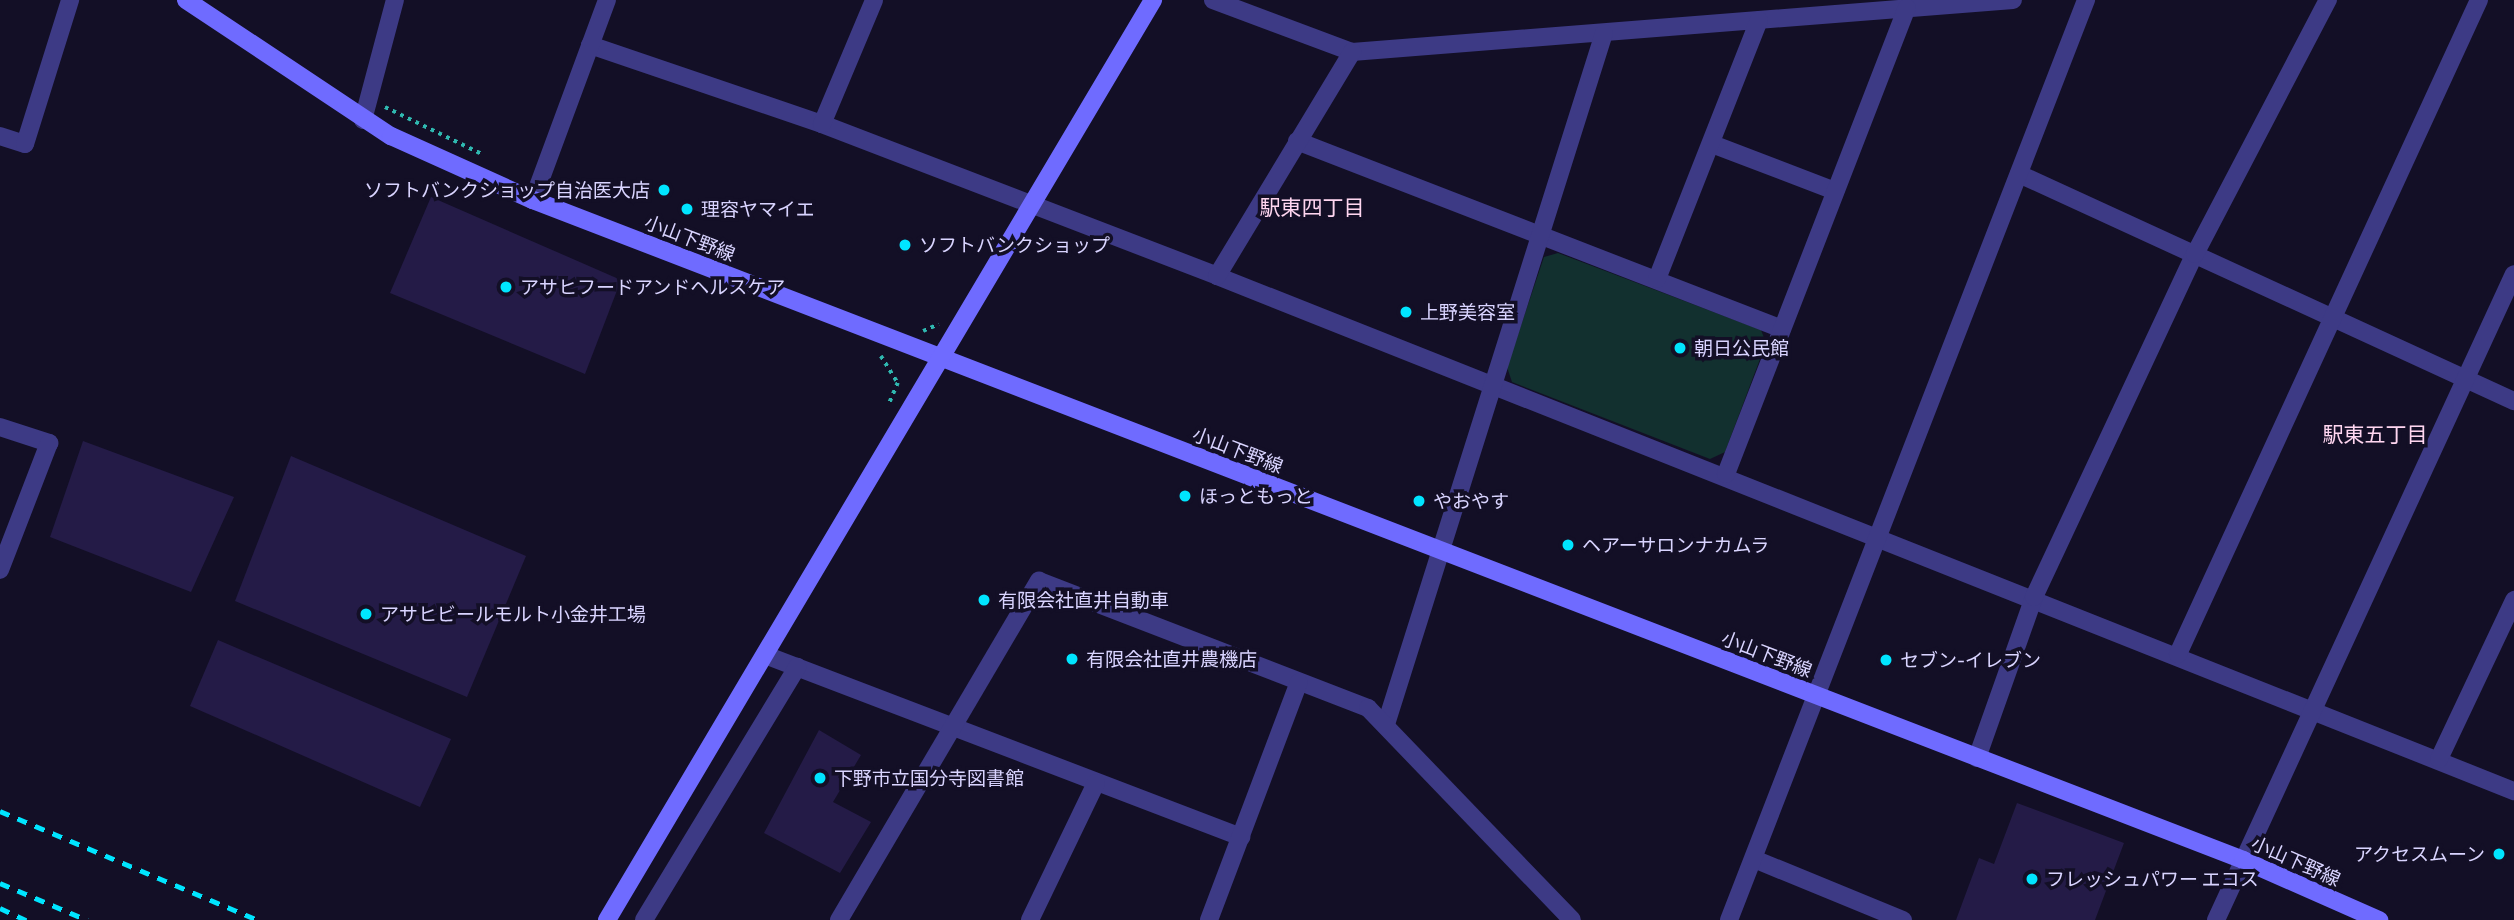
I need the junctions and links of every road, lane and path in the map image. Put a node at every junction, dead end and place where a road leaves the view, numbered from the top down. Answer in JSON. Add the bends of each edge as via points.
{"nodes":[{"id":1,"x":70,"y":0,"type":"edge"},
{"id":2,"x":186,"y":0,"type":"edge"},
{"id":3,"x":394,"y":0,"type":"edge"},
{"id":4,"x":607,"y":0,"type":"edge"},
{"id":5,"x":874,"y":0,"type":"edge"},
{"id":6,"x":1153,"y":0,"type":"edge"},
{"id":7,"x":1213,"y":0,"type":"edge"},
{"id":8,"x":2013,"y":0,"type":"edge"},
{"id":9,"x":2086,"y":0,"type":"edge"},
{"id":10,"x":2328,"y":0,"type":"edge"},
{"id":11,"x":2479,"y":0,"type":"edge"},
{"id":12,"x":1907,"y":8,"type":"junction"},
{"id":13,"x":1759,"y":20,"type":"junction"},
{"id":14,"x":1604,"y":33,"type":"junction"},
{"id":15,"x":590,"y":45,"type":"junction"},
{"id":16,"x":1352,"y":52,"type":"junction"},
{"id":17,"x":373,"y":102,"type":"dead end"},
{"id":18,"x":363,"y":120,"type":"junction"},
{"id":19,"x":822,"y":124,"type":"junction"},
{"id":20,"x":0,"y":136,"type":"edge"},
{"id":21,"x":1297,"y":141,"type":"junction"},
{"id":22,"x":1712,"y":144,"type":"junction"},
{"id":23,"x":492,"y":159,"type":"dead end"},
{"id":24,"x":2019,"y":174,"type":"junction"},
{"id":25,"x":1835,"y":191,"type":"junction"},
{"id":26,"x":533,"y":200,"type":"junction"},
{"id":27,"x":1028,"y":208,"type":"junction"},
{"id":28,"x":1540,"y":234,"type":"junction"},
{"id":29,"x":2195,"y":254,"type":"junction"},
{"id":30,"x":2514,"y":274,"type":"edge"},
{"id":31,"x":1217,"y":276,"type":"junction"},
{"id":32,"x":1657,"y":279,"type":"junction"},
{"id":33,"x":2332,"y":317,"type":"junction"},
{"id":34,"x":942,"y":322,"type":"dead end"},
{"id":35,"x":1782,"y":329,"type":"junction"},
{"id":36,"x":912,"y":330,"type":"dead end"},
{"id":37,"x":940,"y":357,"type":"junction"},
{"id":38,"x":2464,"y":378,"type":"junction"},
{"id":39,"x":1492,"y":383,"type":"junction"},
{"id":40,"x":2514,"y":401,"type":"edge"},
{"id":41,"x":0,"y":427,"type":"edge"},
{"id":42,"x":1726,"y":474,"type":"junction"},
{"id":43,"x":1880,"y":535,"type":"junction"},
{"id":44,"x":1439,"y":548,"type":"junction"},
{"id":45,"x":0,"y":570,"type":"edge"},
{"id":46,"x":2034,"y":597,"type":"junction"},
{"id":47,"x":2514,"y":600,"type":"edge"},
{"id":48,"x":2178,"y":654,"type":"junction"},
{"id":49,"x":765,"y":655,"type":"junction"},
{"id":50,"x":797,"y":667,"type":"junction"},
{"id":51,"x":1299,"y":682,"type":"junction"},
{"id":52,"x":1817,"y":696,"type":"junction"},
{"id":53,"x":2312,"y":710,"type":"junction"},
{"id":54,"x":1387,"y":721,"type":"junction"},
{"id":55,"x":953,"y":726,"type":"junction"},
{"id":56,"x":1977,"y":758,"type":"junction"},
{"id":57,"x":2439,"y":760,"type":"junction"},
{"id":58,"x":1096,"y":783,"type":"junction"},
{"id":59,"x":2514,"y":791,"type":"edge"},
{"id":60,"x":1241,"y":837,"type":"junction"},
{"id":61,"x":1754,"y":859,"type":"junction"},
{"id":62,"x":2243,"y":860,"type":"junction"},
{"id":63,"x":607,"y":920,"type":"edge"},
{"id":64,"x":644,"y":920,"type":"edge"},
{"id":65,"x":839,"y":920,"type":"edge"},
{"id":66,"x":1030,"y":920,"type":"edge"},
{"id":67,"x":1209,"y":920,"type":"edge"},
{"id":68,"x":1573,"y":920,"type":"edge"},
{"id":69,"x":1729,"y":920,"type":"edge"},
{"id":70,"x":1903,"y":920,"type":"edge"},
{"id":71,"x":2216,"y":920,"type":"edge"},
{"id":72,"x":2379,"y":920,"type":"edge"}],
"edges":[{"from":1,"to":20,"type":"street","via":[[25,144]]},
{"from":2,"to":18,"type":"main road","name":"小山下野線"},
{"from":3,"to":18,"type":"street"},
{"from":4,"to":15,"type":"street"},
{"from":5,"to":19,"type":"street"},
{"from":6,"to":27,"type":"main road"},
{"from":7,"to":16,"type":"street"},
{"from":8,"to":12,"type":"street"},
{"from":9,"to":24,"type":"street"},
{"from":10,"to":29,"type":"street"},
{"from":11,"to":33,"type":"street"},
{"from":12,"to":13,"type":"street"},
{"from":12,"to":25,"type":"street"},
{"from":13,"to":14,"type":"street"},
{"from":13,"to":22,"type":"street"},
{"from":14,"to":16,"type":"street"},
{"from":14,"to":28,"type":"street"},
{"from":15,"to":19,"type":"street"},
{"from":15,"to":26,"type":"street"},
{"from":16,"to":21,"type":"street"},
{"from":17,"to":23,"type":"path"},
{"from":18,"to":26,"type":"main road","name":"小山下野線"},
{"from":19,"to":27,"type":"street"},
{"from":21,"to":28,"type":"street"},
{"from":21,"to":31,"type":"street"},
{"from":22,"to":25,"type":"street"},
{"from":22,"to":32,"type":"street"},
{"from":24,"to":29,"type":"street"},
{"from":24,"to":43,"type":"street"},
{"from":25,"to":35,"type":"street"},
{"from":26,"to":37,"type":"main road","name":"小山下野線"},
{"from":27,"to":31,"type":"street"},
{"from":27,"to":37,"type":"main road"},
{"from":28,"to":32,"type":"street"},
{"from":28,"to":39,"type":"street"},
{"from":29,"to":33,"type":"street"},
{"from":29,"to":46,"type":"street"},
{"from":30,"to":38,"type":"street"},
{"from":31,"to":39,"type":"street"},
{"from":32,"to":35,"type":"street"},
{"from":33,"to":38,"type":"street"},
{"from":33,"to":48,"type":"street"},
{"from":34,"to":36,"type":"path"},
{"from":35,"to":42,"type":"street"},
{"from":37,"to":44,"type":"main road","name":"小山下野線"},
{"from":37,"to":49,"type":"main road"},
{"from":38,"to":40,"type":"street"},
{"from":38,"to":53,"type":"street"},
{"from":39,"to":42,"type":"street"},
{"from":39,"to":44,"type":"street"},
{"from":41,"to":45,"type":"street","via":[[49,443]]},
{"from":42,"to":43,"type":"street"},
{"from":43,"to":46,"type":"street"},
{"from":43,"to":52,"type":"street"},
{"from":44,"to":52,"type":"main road","name":"小山下野線"},
{"from":44,"to":54,"type":"street"},
{"from":46,"to":48,"type":"street"},
{"from":46,"to":56,"type":"street"},
{"from":47,"to":57,"type":"street"},
{"from":48,"to":53,"type":"street"},
{"from":49,"to":50,"type":"street"},
{"from":49,"to":63,"type":"main road"},
{"from":50,"to":55,"type":"street"},
{"from":50,"to":64,"type":"street"},
{"from":51,"to":54,"type":"street"},
{"from":51,"to":55,"type":"street","via":[[1039,581]]},
{"from":51,"to":60,"type":"street"},
{"from":52,"to":56,"type":"main road","name":"小山下野線"},
{"from":52,"to":61,"type":"street"},
{"from":53,"to":57,"type":"street"},
{"from":53,"to":62,"type":"street"},
{"from":54,"to":68,"type":"street"},
{"from":55,"to":58,"type":"street"},
{"from":55,"to":65,"type":"street"},
{"from":56,"to":62,"type":"main road","name":"小山下野線"},
{"from":57,"to":59,"type":"street"},
{"from":58,"to":60,"type":"street"},
{"from":58,"to":66,"type":"street"},
{"from":60,"to":67,"type":"street"},
{"from":61,"to":69,"type":"street"},
{"from":61,"to":70,"type":"street"},
{"from":62,"to":71,"type":"street"},
{"from":62,"to":72,"type":"main road","name":"小山下野線"}]}
